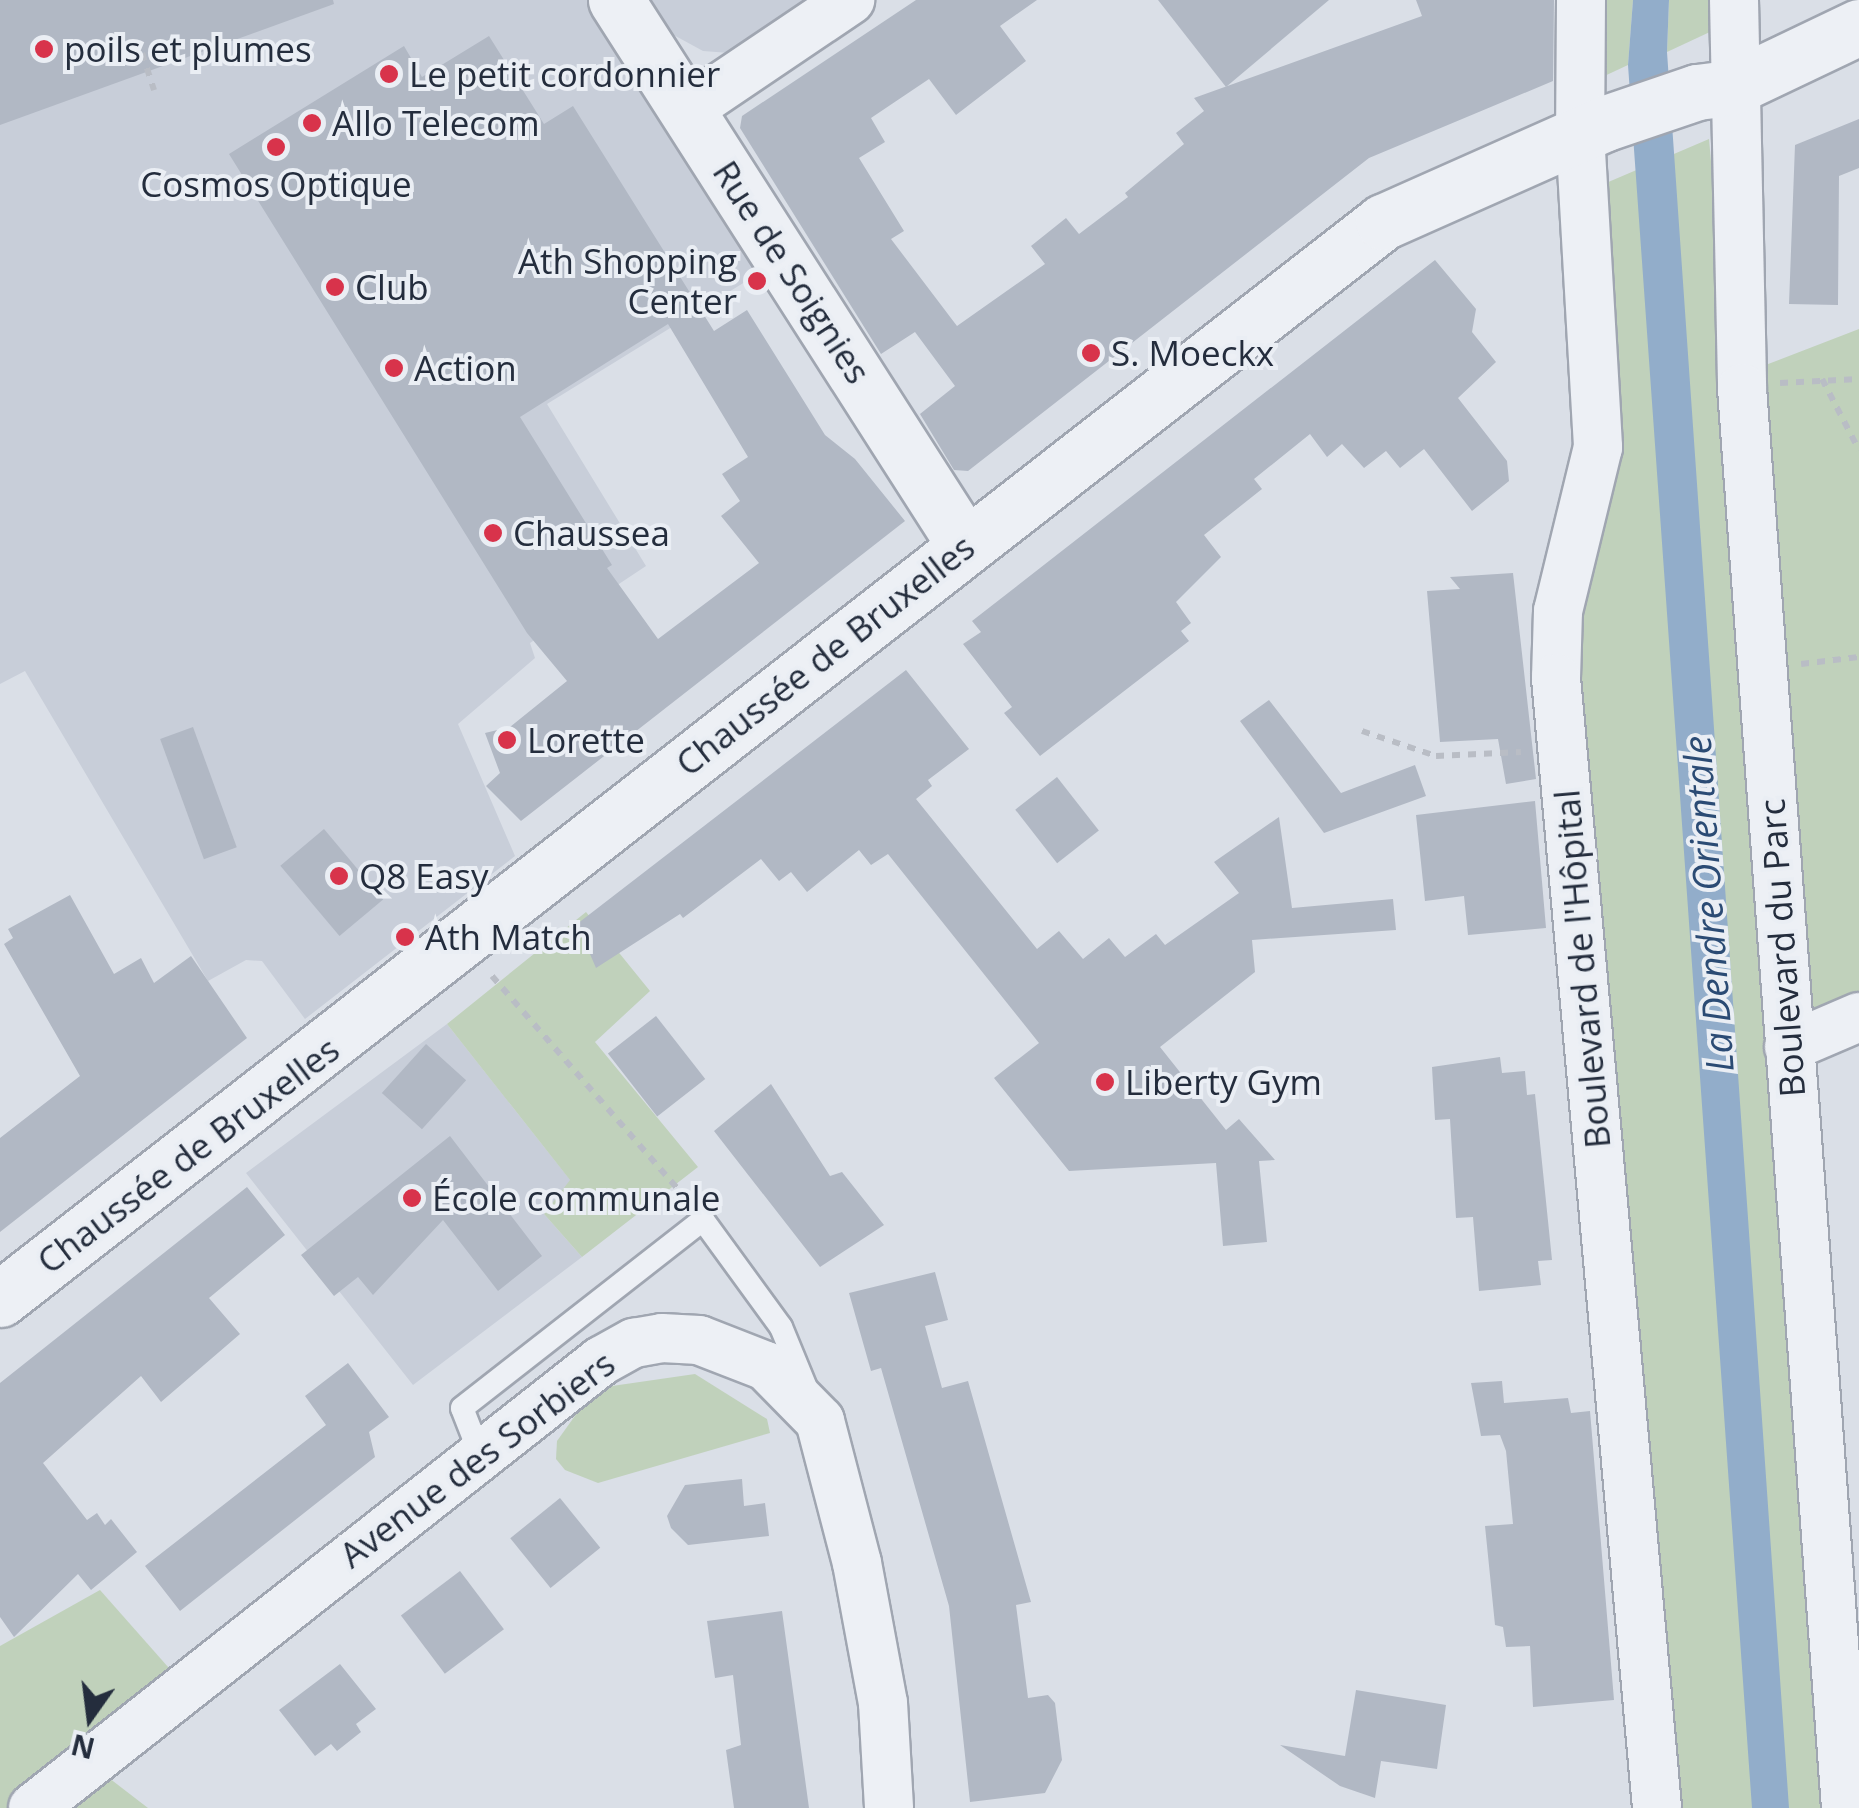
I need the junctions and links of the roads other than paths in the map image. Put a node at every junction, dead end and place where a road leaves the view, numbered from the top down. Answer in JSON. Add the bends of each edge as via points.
{"nodes":[{"id":1,"x":616,"y":0,"type":"edge"},
{"id":2,"x":850,"y":0,"type":"edge"},
{"id":3,"x":1581,"y":0,"type":"edge"},
{"id":4,"x":1734,"y":0,"type":"edge"},
{"id":5,"x":1859,"y":27,"type":"edge"},
{"id":6,"x":1714,"y":90,"type":"junction"},
{"id":7,"x":686,"y":110,"type":"junction"},
{"id":8,"x":1592,"y":129,"type":"junction"},
{"id":9,"x":965,"y":545,"type":"junction"},
{"id":10,"x":1859,"y":1018,"type":"edge"},
{"id":11,"x":1790,"y":1047,"type":"junction"},
{"id":12,"x":0,"y":1300,"type":"edge"},
{"id":13,"x":820,"y":1422,"type":"junction"},
{"id":14,"x":480,"y":1454,"type":"junction"},
{"id":15,"x":33,"y":1808,"type":"edge"},
{"id":16,"x":889,"y":1808,"type":"edge"},
{"id":17,"x":1656,"y":1808,"type":"edge"},
{"id":18,"x":1846,"y":1808,"type":"edge"}],
"edges":[{"from":1,"to":7,"type":"street","name":"Rue de Soignies"},
{"from":2,"to":7,"type":"street"},
{"from":3,"to":8,"type":"street","name":"Boulevard de l'Hôpital"},
{"from":4,"to":6,"type":"street","name":"Boulevard du Parc"},
{"from":5,"to":6,"type":"street","name":"Chaussée de Bruxelles"},
{"from":6,"to":8,"type":"street","name":"Chaussée de Bruxelles"},
{"from":6,"to":11,"type":"street","name":"Boulevard du Parc"},
{"from":7,"to":9,"type":"street","name":"Rue de Soignies"},
{"from":8,"to":9,"type":"street","name":"Chaussée de Bruxelles","via":[[1383,222]]},
{"from":8,"to":17,"type":"street","name":"Boulevard de l'Hôpital","via":[[1598,447],[1558,611],[1562,750]]},
{"from":9,"to":12,"type":"street","name":"Chaussée de Bruxelles"},
{"from":10,"to":11,"type":"street"},
{"from":11,"to":18,"type":"street","name":"Boulevard du Parc"},
{"from":13,"to":14,"type":"street","name":"Avenue des Sorbiers","via":[[766,1366],[698,1340],[662,1338],[634,1343],[601,1362]]},
{"from":13,"to":14,"type":"lane","via":[[782,1327],[703,1220],[462,1408]]},
{"from":13,"to":16,"type":"street","name":"Avenue des Sorbiers","via":[[857,1563],[882,1702]]},
{"from":14,"to":15,"type":"street","name":"Avenue des Sorbiers"}]}
